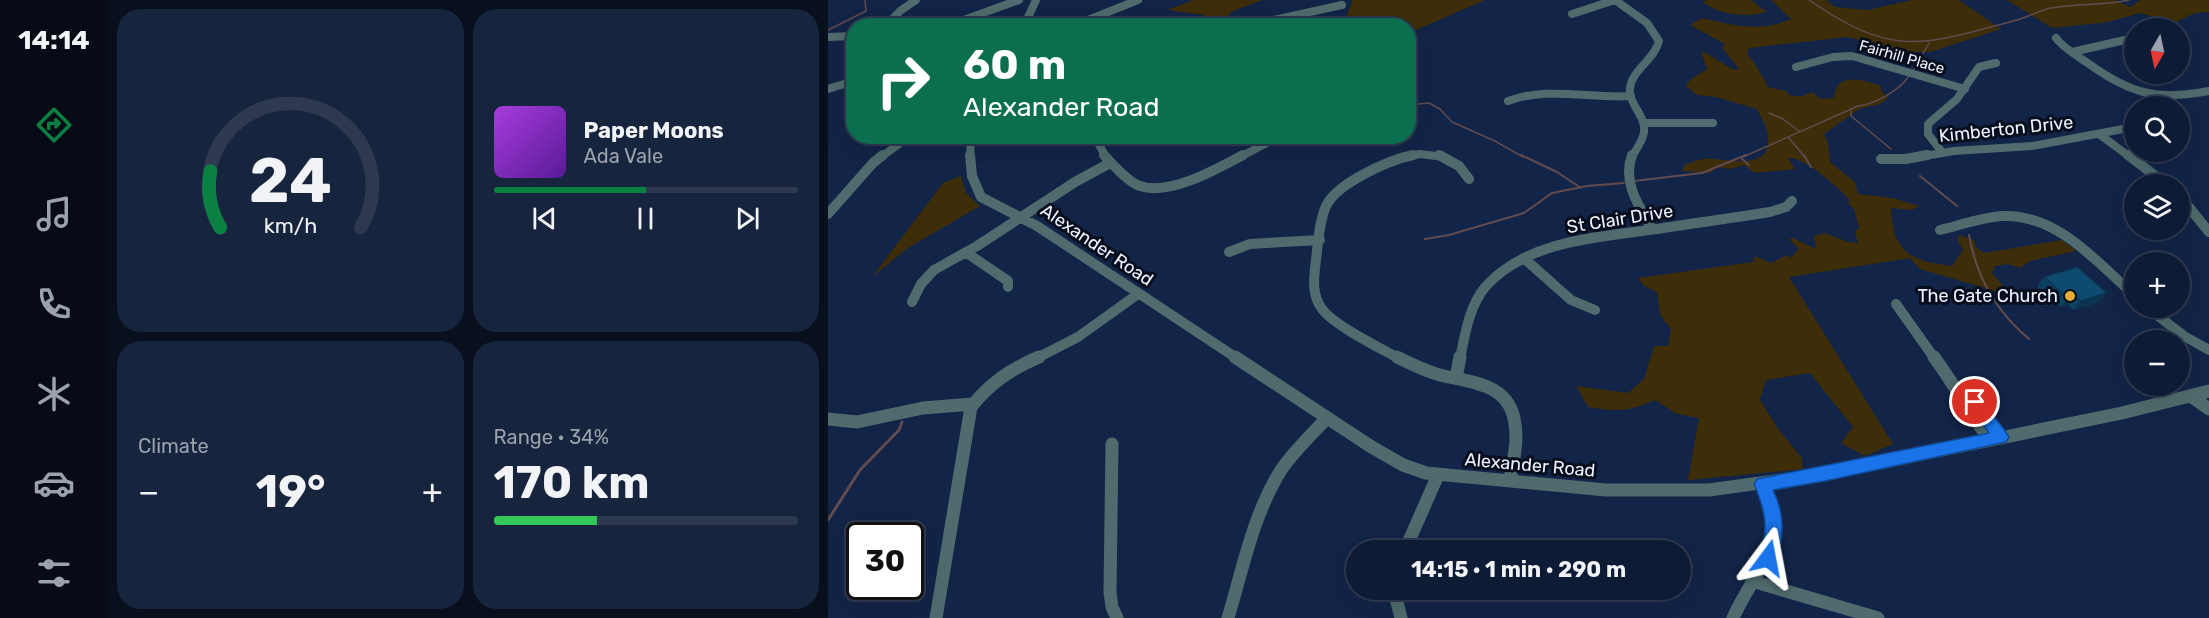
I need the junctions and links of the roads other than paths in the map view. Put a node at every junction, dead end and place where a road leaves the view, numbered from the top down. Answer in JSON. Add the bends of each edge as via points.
{"nodes":[{"id":1,"x":916,"y":0,"type":"edge"},
{"id":2,"x":1019,"y":0,"type":"edge"},
{"id":3,"x":1036,"y":0,"type":"edge"},
{"id":4,"x":1138,"y":0,"type":"edge"},
{"id":5,"x":1615,"y":0,"type":"edge"},
{"id":6,"x":1342,"y":5,"type":"dead end"},
{"id":7,"x":1572,"y":14,"type":"dead end"},
{"id":8,"x":893,"y":18,"type":"edge"},
{"id":9,"x":969,"y":18,"type":"edge"},
{"id":10,"x":1029,"y":18,"type":"edge"},
{"id":11,"x":1093,"y":18,"type":"edge"},
{"id":12,"x":1286,"y":18,"type":"edge"},
{"id":13,"x":846,"y":36,"type":"edge"},
{"id":14,"x":828,"y":37,"type":"edge"},
{"id":15,"x":2056,"y":38,"type":"dead end"},
{"id":16,"x":2124,"y":40,"type":"edge"},
{"id":17,"x":2072,"y":52,"type":"junction"},
{"id":18,"x":1996,"y":63,"type":"dead end"},
{"id":19,"x":1796,"y":67,"type":"dead end"},
{"id":20,"x":846,"y":83,"type":"edge"},
{"id":21,"x":828,"y":89,"type":"edge"},
{"id":22,"x":1965,"y":89,"type":"junction"},
{"id":23,"x":2209,"y":91,"type":"edge"},
{"id":24,"x":1631,"y":96,"type":"junction"},
{"id":25,"x":1508,"y":101,"type":"dead end"},
{"id":26,"x":1644,"y":123,"type":"junction"},
{"id":27,"x":1713,"y":123,"type":"dead end"},
{"id":28,"x":2124,"y":129,"type":"edge"},
{"id":29,"x":2099,"y":134,"type":"junction"},
{"id":30,"x":899,"y":144,"type":"edge"},
{"id":31,"x":971,"y":144,"type":"edge"},
{"id":32,"x":1096,"y":144,"type":"edge"},
{"id":33,"x":1262,"y":145,"type":"edge"},
{"id":34,"x":1942,"y":152,"type":"junction"},
{"id":35,"x":1881,"y":159,"type":"dead end"},
{"id":36,"x":1110,"y":163,"type":"junction"},
{"id":37,"x":2153,"y":174,"type":"edge"},
{"id":38,"x":1469,"y":178,"type":"dead end"},
{"id":39,"x":1792,"y":201,"type":"dead end"},
{"id":40,"x":2190,"y":208,"type":"edge"},
{"id":41,"x":2039,"y":209,"type":"dead end"},
{"id":42,"x":828,"y":214,"type":"edge"},
{"id":43,"x":1021,"y":217,"type":"junction"},
{"id":44,"x":2037,"y":220,"type":"junction"},
{"id":45,"x":1652,"y":229,"type":"junction"},
{"id":46,"x":1940,"y":230,"type":"dead end"},
{"id":47,"x":2209,"y":232,"type":"edge"},
{"id":48,"x":1320,"y":240,"type":"junction"},
{"id":49,"x":1229,"y":252,"type":"dead end"},
{"id":50,"x":967,"y":253,"type":"junction"},
{"id":51,"x":1526,"y":260,"type":"junction"},
{"id":52,"x":1008,"y":287,"type":"dead end"},
{"id":53,"x":2124,"y":287,"type":"edge"},
{"id":54,"x":1138,"y":294,"type":"junction"},
{"id":55,"x":912,"y":302,"type":"dead end"},
{"id":56,"x":1896,"y":304,"type":"dead end"},
{"id":57,"x":1595,"y":310,"type":"dead end"},
{"id":58,"x":2161,"y":318,"type":"edge"},
{"id":59,"x":2209,"y":350,"type":"edge"},
{"id":60,"x":1456,"y":378,"type":"junction"},
{"id":61,"x":2209,"y":391,"type":"edge"},
{"id":62,"x":2192,"y":397,"type":"junction"},
{"id":63,"x":973,"y":404,"type":"junction"},
{"id":64,"x":2209,"y":409,"type":"edge"},
{"id":65,"x":1327,"y":418,"type":"junction"},
{"id":66,"x":828,"y":419,"type":"edge"},
{"id":67,"x":1995,"y":438,"type":"junction"},
{"id":68,"x":1112,"y":444,"type":"dead end"},
{"id":69,"x":1438,"y":475,"type":"junction"},
{"id":70,"x":1510,"y":480,"type":"junction"},
{"id":71,"x":1762,"y":484,"type":"junction"},
{"id":72,"x":1409,"y":540,"type":"edge"},
{"id":73,"x":1752,"y":581,"type":"junction"},
{"id":74,"x":1396,"y":600,"type":"edge"},
{"id":75,"x":936,"y":618,"type":"edge"},
{"id":76,"x":1117,"y":618,"type":"edge"},
{"id":77,"x":1228,"y":618,"type":"edge"},
{"id":78,"x":1401,"y":618,"type":"edge"},
{"id":79,"x":1733,"y":618,"type":"edge"},
{"id":80,"x":1878,"y":618,"type":"edge"}],
"edges":[{"from":1,"to":8,"type":"street"},
{"from":2,"to":9,"type":"street"},
{"from":3,"to":10,"type":"street"},
{"from":4,"to":11,"type":"street"},
{"from":5,"to":7,"type":"street"},
{"from":5,"to":24,"type":"street","via":[[1649,26],[1659,41],[1657,50],[1633,81]]},
{"from":6,"to":12,"type":"street"},
{"from":13,"to":14,"type":"street"},
{"from":15,"to":17,"type":"street"},
{"from":16,"to":17,"type":"street"},
{"from":17,"to":23,"type":"street","via":[[2152,100]]},
{"from":18,"to":22,"type":"street","via":[[1979,67]]},
{"from":19,"to":22,"type":"street","name":"Fairhill Place","via":[[1852,56]]},
{"from":20,"to":21,"type":"street"},
{"from":22,"to":34,"type":"street","via":[[1927,126],[1931,140]]},
{"from":24,"to":25,"type":"street","via":[[1542,92]]},
{"from":24,"to":26,"type":"street"},
{"from":26,"to":27,"type":"street"},
{"from":26,"to":45,"type":"street","via":[[1644,135],[1629,164],[1628,178]]},
{"from":28,"to":29,"type":"street","name":"Kimberton Drive"},
{"from":29,"to":34,"type":"street","name":"Kimberton Drive","via":[[2032,146]]},
{"from":29,"to":37,"type":"street"},
{"from":30,"to":42,"type":"street","via":[[873,163]]},
{"from":31,"to":43,"type":"street","name":"Alexander Road","via":[[976,190],[989,202]]},
{"from":32,"to":36,"type":"street"},
{"from":33,"to":36,"type":"street","via":[[1174,187],[1141,187]]},
{"from":34,"to":35,"type":"street","name":"Kimberton Drive"},
{"from":36,"to":43,"type":"street","via":[[1074,180]]},
{"from":38,"to":48,"type":"street","via":[[1461,168],[1438,156],[1397,158],[1331,197],[1322,216]]},
{"from":39,"to":45,"type":"street","name":"St Clair Drive","via":[[1770,212]]},
{"from":40,"to":47,"type":"street"},
{"from":41,"to":44,"type":"street"},
{"from":43,"to":50,"type":"street"},
{"from":43,"to":54,"type":"street","name":"Alexander Road"},
{"from":44,"to":46,"type":"street","via":[[2004,216]]},
{"from":44,"to":53,"type":"street","via":[[2061,233]]},
{"from":45,"to":51,"type":"street","name":"St Clair Drive","via":[[1575,241]]},
{"from":48,"to":49,"type":"street","via":[[1250,244]]},
{"from":48,"to":60,"type":"street","via":[[1314,291],[1327,315],[1406,363]]},
{"from":50,"to":52,"type":"street","via":[[1008,281]]},
{"from":50,"to":55,"type":"street","via":[[928,275]]},
{"from":51,"to":57,"type":"street","via":[[1571,300]]},
{"from":51,"to":60,"type":"street","name":"St Clair Drive","via":[[1493,279],[1479,296]]},
{"from":54,"to":63,"type":"street","via":[[1069,342],[1000,375]]},
{"from":54,"to":65,"type":"street","name":"Alexander Road"},
{"from":56,"to":67,"type":"street","via":[[1956,387],[1963,404]]},
{"from":58,"to":59,"type":"street"},
{"from":60,"to":70,"type":"street","via":[[1494,389],[1511,408],[1516,428]]},
{"from":61,"to":62,"type":"street","name":"Alexander Road"},
{"from":62,"to":64,"type":"street"},
{"from":62,"to":67,"type":"street","name":"Alexander Road"},
{"from":63,"to":66,"type":"street","via":[[923,408],[857,422]]},
{"from":63,"to":75,"type":"street"},
{"from":65,"to":69,"type":"street","name":"Alexander Road","via":[[1403,465]]},
{"from":65,"to":77,"type":"street","via":[[1292,455],[1269,492]]},
{"from":67,"to":71,"type":"street","name":"Alexander Road"},
{"from":68,"to":76,"type":"street","via":[[1110,592]]},
{"from":69,"to":70,"type":"street","name":"Alexander Road"},
{"from":69,"to":72,"type":"street"},
{"from":70,"to":71,"type":"street","name":"Alexander Road","via":[[1627,491],[1709,490]]},
{"from":71,"to":73,"type":"street","via":[[1773,507],[1775,531],[1768,558]]},
{"from":73,"to":79,"type":"street"},
{"from":73,"to":80,"type":"street"},
{"from":74,"to":78,"type":"street"}]}
